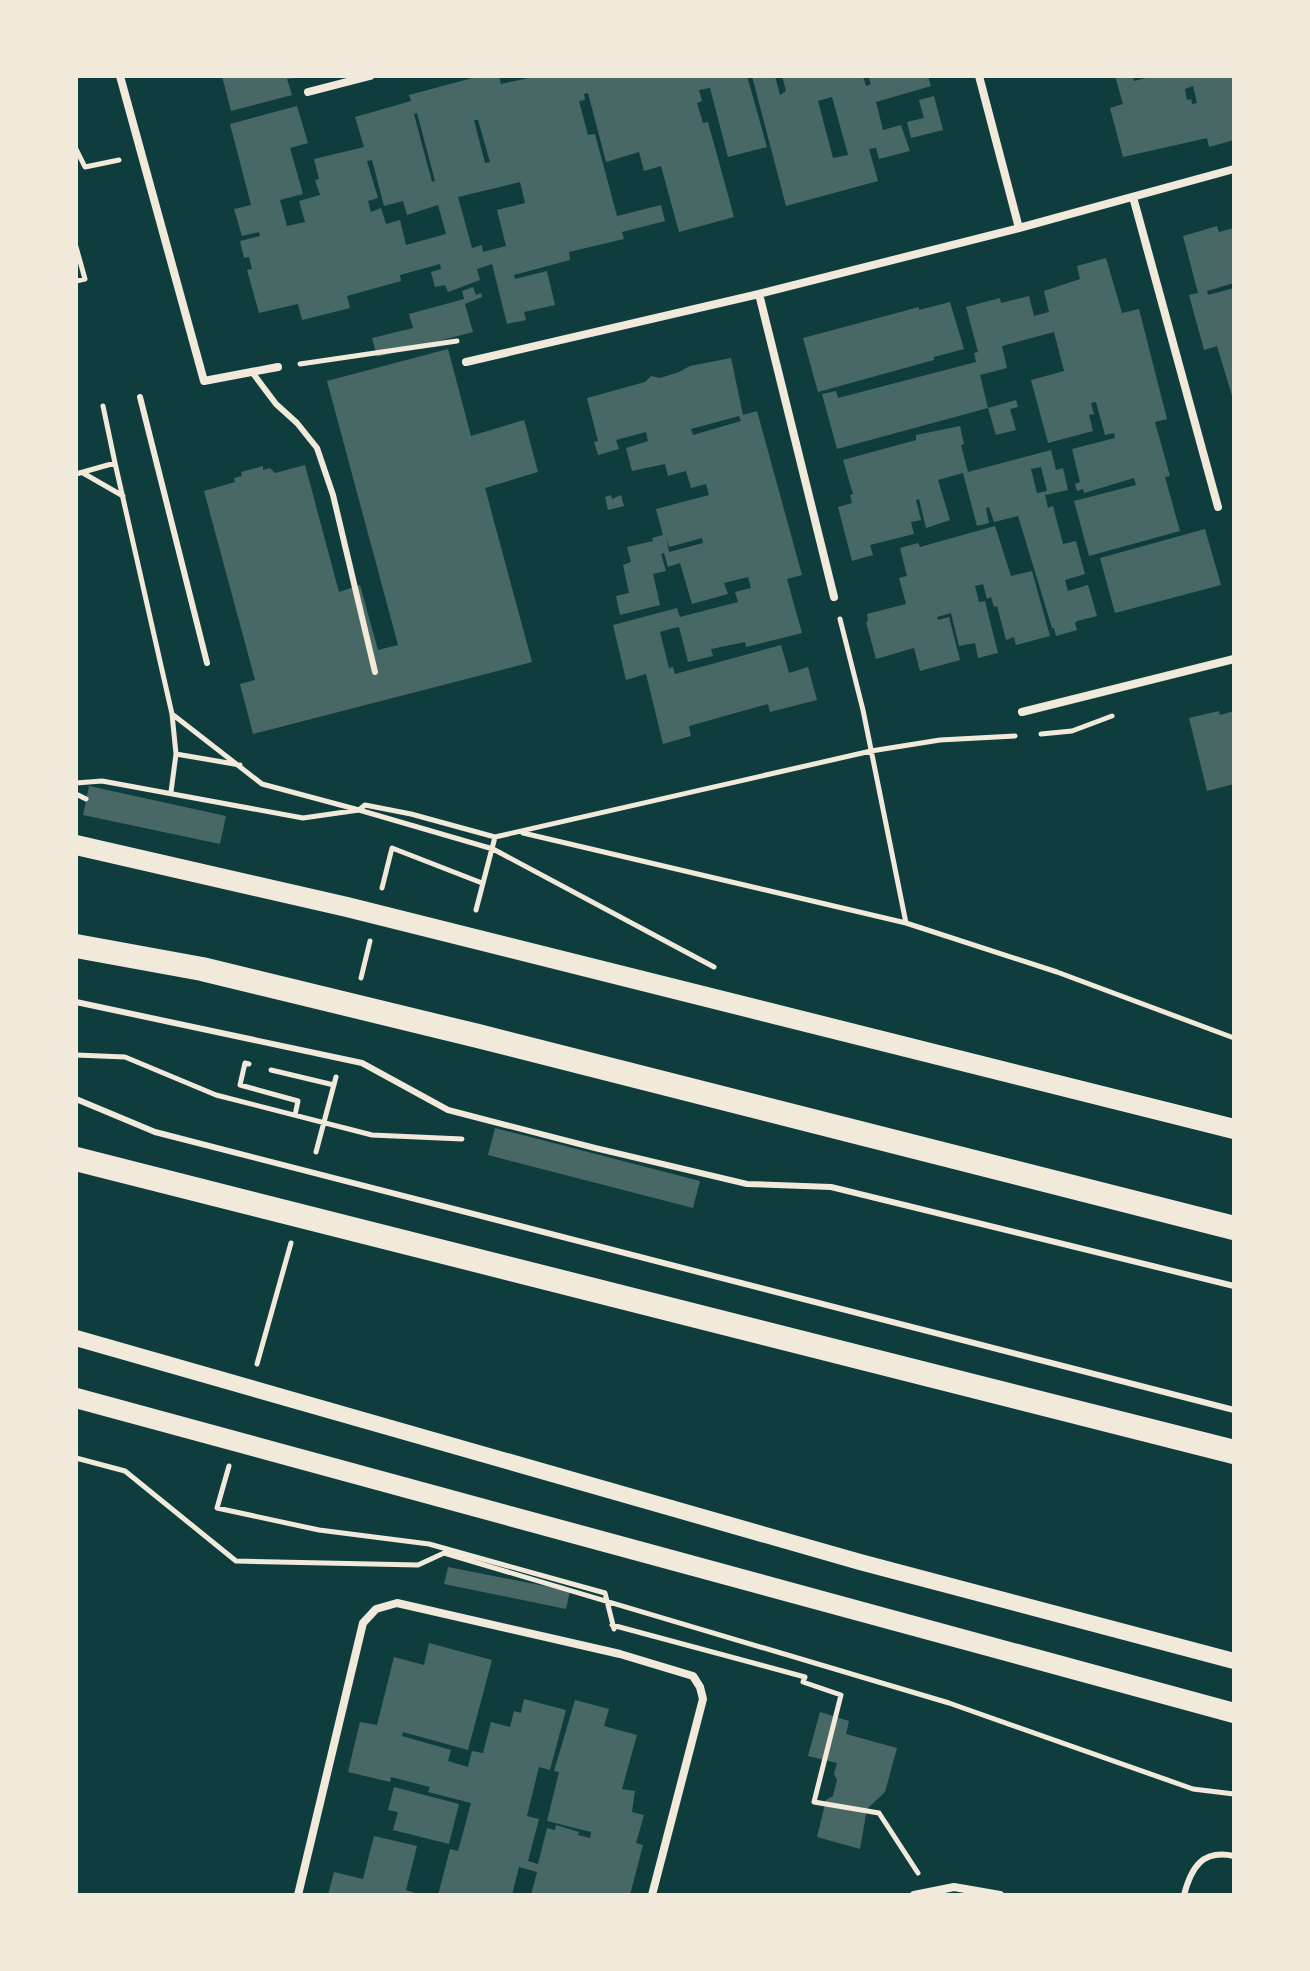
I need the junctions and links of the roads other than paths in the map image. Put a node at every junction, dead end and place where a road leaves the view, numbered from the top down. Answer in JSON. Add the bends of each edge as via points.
{"nodes":[{"id":1,"x":120,"y":76,"type":"edge"},
{"id":2,"x":370,"y":76,"type":"edge"},
{"id":3,"x":979,"y":76,"type":"edge"},
{"id":4,"x":308,"y":92,"type":"dead end"},
{"id":5,"x":1234,"y":169,"type":"edge"},
{"id":6,"x":1133,"y":197,"type":"junction"},
{"id":7,"x":1019,"y":228,"type":"junction"},
{"id":8,"x":759,"y":294,"type":"junction"},
{"id":9,"x":466,"y":362,"type":"road end"},
{"id":10,"x":278,"y":367,"type":"road end"},
{"id":11,"x":252,"y":372,"type":"junction"},
{"id":12,"x":140,"y":397,"type":"dead end"},
{"id":13,"x":1218,"y":507,"type":"dead end"},
{"id":14,"x":834,"y":597,"type":"road end"},
{"id":15,"x":1234,"y":659,"type":"edge"},
{"id":16,"x":207,"y":663,"type":"dead end"},
{"id":17,"x":375,"y":672,"type":"dead end"},
{"id":18,"x":1022,"y":712,"type":"dead end"},
{"id":19,"x":76,"y":845,"type":"edge"},
{"id":20,"x":76,"y":946,"type":"edge"},
{"id":21,"x":76,"y":1002,"type":"edge"},
{"id":22,"x":76,"y":1099,"type":"edge"},
{"id":23,"x":1234,"y":1129,"type":"edge"},
{"id":24,"x":76,"y":1159,"type":"edge"},
{"id":25,"x":1234,"y":1228,"type":"edge"},
{"id":26,"x":1234,"y":1286,"type":"edge"},
{"id":27,"x":76,"y":1338,"type":"edge"},
{"id":28,"x":76,"y":1398,"type":"edge"},
{"id":29,"x":1234,"y":1410,"type":"edge"},
{"id":30,"x":1234,"y":1452,"type":"edge"},
{"id":31,"x":1234,"y":1661,"type":"edge"},
{"id":32,"x":1234,"y":1713,"type":"edge"},
{"id":33,"x":1234,"y":1856,"type":"edge"},
{"id":34,"x":298,"y":1895,"type":"edge"},
{"id":35,"x":652,"y":1895,"type":"edge"},
{"id":36,"x":914,"y":1895,"type":"edge"},
{"id":37,"x":1000,"y":1895,"type":"edge"},
{"id":38,"x":1184,"y":1895,"type":"edge"}],
"edges":[{"from":1,"to":11,"type":"street","via":[[204,381]]},
{"from":2,"to":4,"type":"street"},
{"from":3,"to":7,"type":"street"},
{"from":5,"to":6,"type":"street"},
{"from":6,"to":7,"type":"street"},
{"from":6,"to":13,"type":"street"},
{"from":7,"to":8,"type":"street"},
{"from":8,"to":9,"type":"street"},
{"from":8,"to":14,"type":"street"},
{"from":10,"to":11,"type":"street"},
{"from":11,"to":17,"type":"lane","via":[[317,448]]},
{"from":12,"to":16,"type":"lane"},
{"from":15,"to":18,"type":"street"},
{"from":19,"to":23,"type":"main road","via":[[347,907]]},
{"from":20,"to":25,"type":"highway","via":[[202,969],[463,1032]]},
{"from":21,"to":26,"type":"lane","via":[[362,1063],[448,1110],[595,1148],[747,1184],[831,1187]]},
{"from":22,"to":29,"type":"lane","via":[[155,1132]]},
{"from":24,"to":30,"type":"highway"},
{"from":27,"to":31,"type":"main road","via":[[860,1562]]},
{"from":28,"to":32,"type":"main road"},
{"from":33,"to":38,"type":"lane","via":[[1208,1858],[1190,1871]]},
{"from":34,"to":35,"type":"street","via":[[363,1623],[376,1609],[397,1603],[693,1676],[703,1699]]},
{"from":36,"to":37,"type":"street","via":[[954,1887]]}]}
